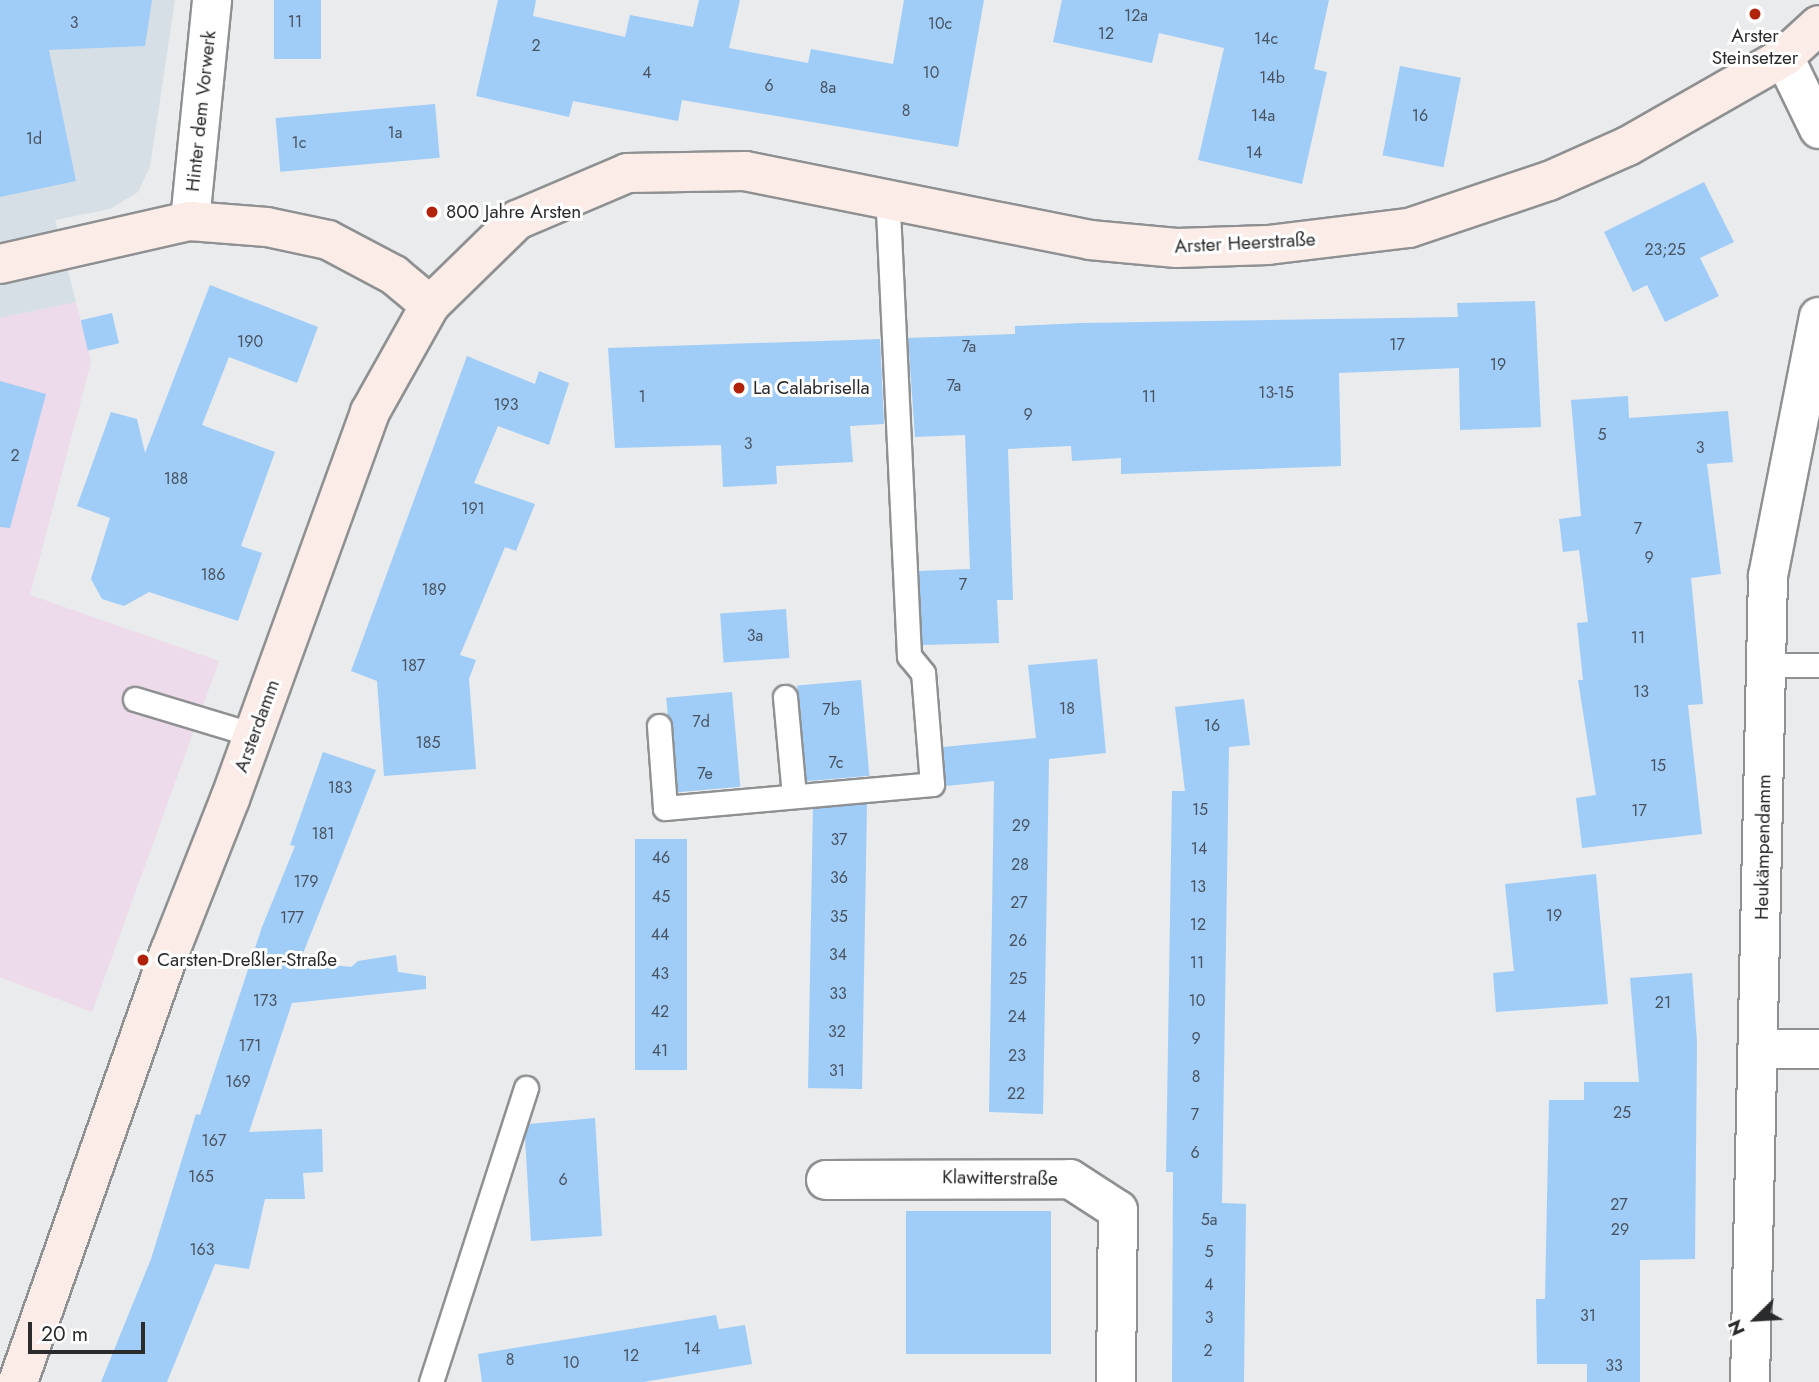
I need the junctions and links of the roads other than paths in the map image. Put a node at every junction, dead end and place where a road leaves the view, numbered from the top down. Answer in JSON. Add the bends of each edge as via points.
{"nodes":[{"id":1,"x":212,"y":0,"type":"edge"},
{"id":2,"x":1819,"y":25,"type":"edge"},
{"id":3,"x":1784,"y":57,"type":"junction"},
{"id":4,"x":1815,"y":105,"type":"edge"},
{"id":5,"x":627,"y":173,"type":"joint"},
{"id":6,"x":887,"y":196,"type":"junction"},
{"id":7,"x":190,"y":221,"type":"junction"},
{"id":8,"x":0,"y":264,"type":"edge"},
{"id":9,"x":430,"y":305,"type":"junction"},
{"id":10,"x":1819,"y":317,"type":"edge"},
{"id":11,"x":1819,"y":664,"type":"edge"},
{"id":12,"x":1767,"y":665,"type":"junction"},
{"id":13,"x":785,"y":697,"type":"dead end"},
{"id":14,"x":135,"y":699,"type":"dead end"},
{"id":15,"x":659,"y":726,"type":"dead end"},
{"id":16,"x":254,"y":735,"type":"junction"},
{"id":17,"x":794,"y":796,"type":"junction"},
{"id":18,"x":1758,"y":1049,"type":"junction"},
{"id":19,"x":1819,"y":1049,"type":"edge"},
{"id":20,"x":526,"y":1088,"type":"dead end"},
{"id":21,"x":827,"y":1180,"type":"dead end"},
{"id":22,"x":18,"y":1382,"type":"edge"},
{"id":23,"x":430,"y":1382,"type":"edge"},
{"id":24,"x":1116,"y":1382,"type":"edge"},
{"id":25,"x":1750,"y":1382,"type":"edge"}],
"edges":[{"from":1,"to":7,"type":"street","name":"Hinter dem Vorwerk"},
{"from":2,"to":3,"type":"street","name":"Arster Heerstraße"},
{"from":3,"to":4,"type":"street"},
{"from":3,"to":6,"type":"street","name":"Arster Heerstraße","via":[[1628,146],[1549,181],[1409,228],[1268,245],[1177,248],[1090,240]]},
{"from":5,"to":6,"type":"street","name":"Arster Heerstraße","via":[[746,171]]},
{"from":5,"to":9,"type":"street","name":"Arsterdamm","via":[[517,220]]},
{"from":6,"to":17,"type":"lane","via":[[909,656],[923,673],[932,783]]},
{"from":7,"to":8,"type":"street"},
{"from":7,"to":9,"type":"street","via":[[267,227],[328,240],[394,275]]},
{"from":9,"to":16,"type":"street","name":"Arsterdamm","via":[[370,412]]},
{"from":10,"to":12,"type":"street","name":"Heukämpendamm","via":[[1768,576]]},
{"from":11,"to":12,"type":"lane"},
{"from":12,"to":18,"type":"street","name":"Heukämpendamm"},
{"from":13,"to":17,"type":"lane"},
{"from":14,"to":16,"type":"lane"},
{"from":15,"to":17,"type":"lane","via":[[665,808]]},
{"from":16,"to":22,"type":"street","name":"Arsterdamm","via":[[170,951]]},
{"from":18,"to":19,"type":"street"},
{"from":18,"to":25,"type":"street","name":"Heukämpendamm"},
{"from":20,"to":23,"type":"lane"},
{"from":21,"to":24,"type":"street","name":"Klawitterstraße","via":[[1070,1179],[1118,1210]]}]}
